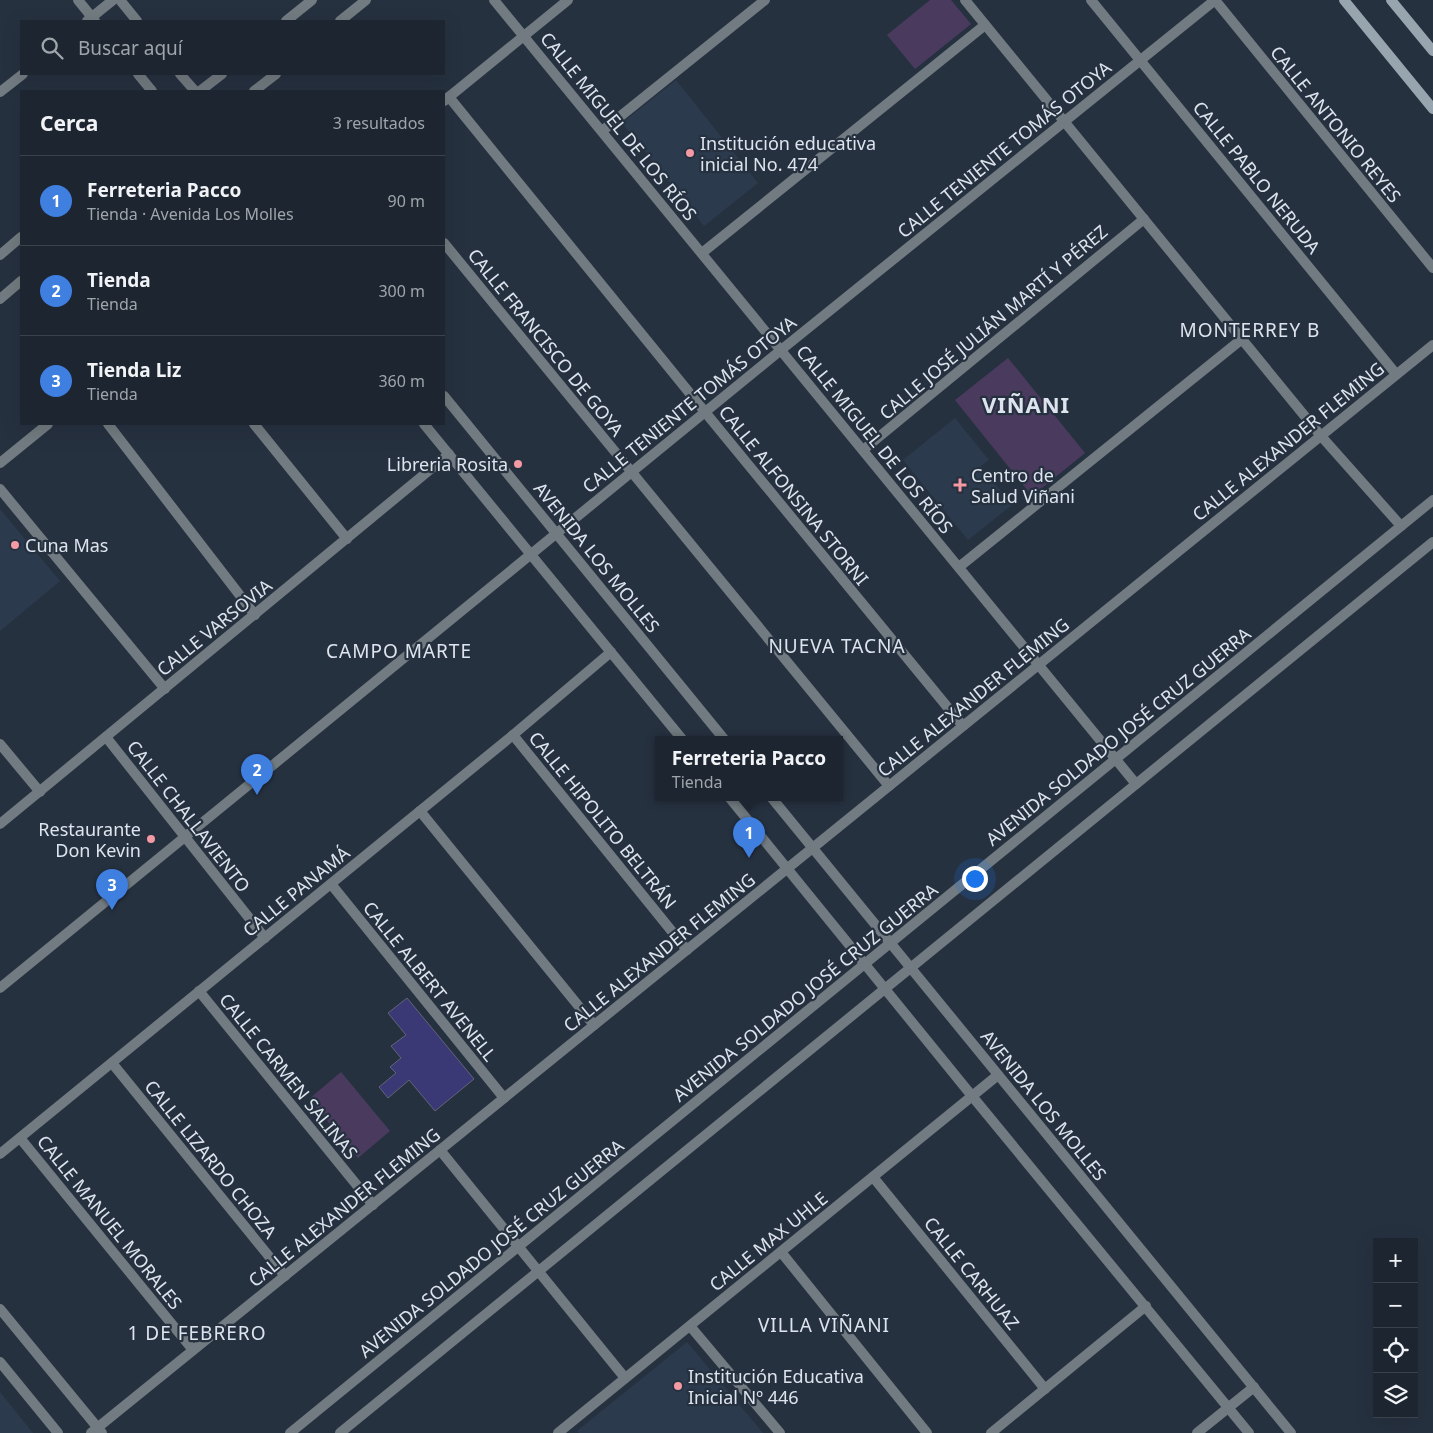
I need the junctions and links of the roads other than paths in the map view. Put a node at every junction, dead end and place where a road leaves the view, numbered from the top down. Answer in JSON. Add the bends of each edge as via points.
{"nodes":[{"id":1,"x":78,"y":0,"type":"edge"},
{"id":2,"x":113,"y":0,"type":"edge"},
{"id":3,"x":120,"y":0,"type":"edge"},
{"id":4,"x":312,"y":0,"type":"edge"},
{"id":5,"x":366,"y":0,"type":"edge"},
{"id":6,"x":494,"y":0,"type":"edge"},
{"id":7,"x":568,"y":0,"type":"edge"},
{"id":8,"x":765,"y":0,"type":"edge"},
{"id":9,"x":965,"y":0,"type":"edge"},
{"id":10,"x":1092,"y":0,"type":"edge"},
{"id":11,"x":1215,"y":0,"type":"edge"},
{"id":12,"x":1344,"y":0,"type":"edge"},
{"id":13,"x":1391,"y":0,"type":"edge"},
{"id":14,"x":91,"y":20,"type":"edge"},
{"id":15,"x":136,"y":20,"type":"edge"},
{"id":16,"x":287,"y":20,"type":"edge"},
{"id":17,"x":341,"y":20,"type":"edge"},
{"id":18,"x":985,"y":25,"type":"junction"},
{"id":19,"x":524,"y":36,"type":"junction"},
{"id":20,"x":1433,"y":51,"type":"edge"},
{"id":21,"x":1141,"y":60,"type":"junction"},
{"id":22,"x":22,"y":75,"type":"edge"},
{"id":23,"x":139,"y":75,"type":"edge"},
{"id":24,"x":181,"y":75,"type":"edge"},
{"id":25,"x":221,"y":75,"type":"edge"},
{"id":26,"x":275,"y":75,"type":"edge"},
{"id":27,"x":151,"y":90,"type":"edge"},
{"id":28,"x":194,"y":90,"type":"edge"},
{"id":29,"x":201,"y":90,"type":"edge"},
{"id":30,"x":255,"y":90,"type":"edge"},
{"id":31,"x":0,"y":92,"type":"edge"},
{"id":32,"x":447,"y":99,"type":"edge"},
{"id":33,"x":1433,"y":109,"type":"edge"},
{"id":34,"x":1064,"y":122,"type":"junction"},
{"id":35,"x":602,"y":132,"type":"junction"},
{"id":36,"x":1144,"y":219,"type":"junction"},
{"id":37,"x":20,"y":238,"type":"edge"},
{"id":38,"x":445,"y":244,"type":"edge"},
{"id":39,"x":702,"y":253,"type":"junction"},
{"id":40,"x":0,"y":255,"type":"edge"},
{"id":41,"x":1433,"y":268,"type":"edge"},
{"id":42,"x":20,"y":282,"type":"edge"},
{"id":43,"x":0,"y":299,"type":"edge"},
{"id":44,"x":1242,"y":339,"type":"junction"},
{"id":45,"x":1433,"y":344,"type":"edge"},
{"id":46,"x":781,"y":350,"type":"junction"},
{"id":47,"x":1396,"y":374,"type":"junction"},
{"id":48,"x":445,"y":397,"type":"edge"},
{"id":49,"x":705,"y":412,"type":"junction"},
{"id":50,"x":47,"y":425,"type":"edge"},
{"id":51,"x":109,"y":425,"type":"edge"},
{"id":52,"x":255,"y":425,"type":"edge"},
{"id":53,"x":425,"y":425,"type":"edge"},
{"id":54,"x":1321,"y":436,"type":"junction"},
{"id":55,"x":863,"y":450,"type":"junction"},
{"id":56,"x":449,"y":454,"type":"junction"},
{"id":57,"x":0,"y":463,"type":"edge"},
{"id":58,"x":631,"y":473,"type":"junction"},
{"id":59,"x":0,"y":489,"type":"edge"},
{"id":60,"x":1433,"y":500,"type":"edge"},
{"id":61,"x":1401,"y":526,"type":"junction"},
{"id":62,"x":556,"y":534,"type":"junction"},
{"id":63,"x":346,"y":539,"type":"junction"},
{"id":64,"x":1433,"y":542,"type":"edge"},
{"id":65,"x":531,"y":554,"type":"junction"},
{"id":66,"x":959,"y":568,"type":"junction"},
{"id":67,"x":254,"y":615,"type":"junction"},
{"id":68,"x":611,"y":652,"type":"junction"},
{"id":69,"x":1039,"y":664,"type":"junction"},
{"id":70,"x":164,"y":689,"type":"junction"},
{"id":71,"x":963,"y":726,"type":"junction"},
{"id":72,"x":513,"y":735,"type":"junction"},
{"id":73,"x":680,"y":736,"type":"edge"},
{"id":74,"x":722,"y":736,"type":"edge"},
{"id":75,"x":106,"y":737,"type":"junction"},
{"id":76,"x":0,"y":744,"type":"edge"},
{"id":77,"x":1116,"y":759,"type":"junction"},
{"id":78,"x":1136,"y":784,"type":"junction"},
{"id":79,"x":889,"y":786,"type":"junction"},
{"id":80,"x":40,"y":792,"type":"junction"},
{"id":81,"x":732,"y":801,"type":"edge"},
{"id":82,"x":774,"y":801,"type":"edge"},
{"id":83,"x":420,"y":811,"type":"junction"},
{"id":84,"x":0,"y":824,"type":"edge"},
{"id":85,"x":184,"y":838,"type":"junction"},
{"id":86,"x":813,"y":848,"type":"junction"},
{"id":87,"x":788,"y":868,"type":"junction"},
{"id":88,"x":331,"y":884,"type":"junction"},
{"id":89,"x":265,"y":938,"type":"junction"},
{"id":90,"x":891,"y":943,"type":"junction"},
{"id":91,"x":687,"y":950,"type":"junction"},
{"id":92,"x":866,"y":963,"type":"junction"},
{"id":93,"x":911,"y":968,"type":"junction"},
{"id":94,"x":0,"y":988,"type":"edge"},
{"id":95,"x":885,"y":989,"type":"junction"},
{"id":96,"x":199,"y":991,"type":"junction"},
{"id":97,"x":594,"y":1025,"type":"junction"},
{"id":98,"x":112,"y":1063,"type":"junction"},
{"id":99,"x":998,"y":1075,"type":"junction"},
{"id":100,"x":972,"y":1096,"type":"junction"},
{"id":101,"x":504,"y":1098,"type":"junction"},
{"id":102,"x":20,"y":1138,"type":"junction"},
{"id":103,"x":440,"y":1150,"type":"junction"},
{"id":104,"x":0,"y":1154,"type":"edge"},
{"id":105,"x":873,"y":1177,"type":"junction"},
{"id":106,"x":373,"y":1205,"type":"junction"},
{"id":107,"x":518,"y":1247,"type":"junction"},
{"id":108,"x":781,"y":1252,"type":"junction"},
{"id":109,"x":538,"y":1272,"type":"junction"},
{"id":110,"x":285,"y":1276,"type":"junction"},
{"id":111,"x":1146,"y":1306,"type":"junction"},
{"id":112,"x":0,"y":1309,"type":"edge"},
{"id":113,"x":690,"y":1326,"type":"junction"},
{"id":114,"x":193,"y":1350,"type":"junction"},
{"id":115,"x":0,"y":1362,"type":"edge"},
{"id":116,"x":625,"y":1378,"type":"junction"},
{"id":117,"x":1254,"y":1387,"type":"junction"},
{"id":118,"x":1045,"y":1389,"type":"junction"},
{"id":119,"x":1228,"y":1408,"type":"junction"},
{"id":120,"x":97,"y":1431,"type":"edge"},
{"id":121,"x":560,"y":1432,"type":"edge"},
{"id":122,"x":58,"y":1433,"type":"edge"},
{"id":123,"x":290,"y":1433,"type":"edge"},
{"id":124,"x":340,"y":1433,"type":"edge"},
{"id":125,"x":780,"y":1433,"type":"edge"},
{"id":126,"x":927,"y":1433,"type":"edge"},
{"id":127,"x":991,"y":1433,"type":"edge"},
{"id":128,"x":1197,"y":1433,"type":"edge"},
{"id":129,"x":1249,"y":1433,"type":"edge"},
{"id":130,"x":1292,"y":1433,"type":"edge"}],
"edges":[{"from":1,"to":14,"type":"street"},
{"from":2,"to":14,"type":"street"},
{"from":3,"to":15,"type":"street"},
{"from":4,"to":16,"type":"street"},
{"from":5,"to":17,"type":"street"},
{"from":6,"to":19,"type":"street","name":"CALLE MIGUEL DE LOS RÍOS"},
{"from":7,"to":19,"type":"street"},
{"from":8,"to":35,"type":"street"},
{"from":9,"to":18,"type":"street"},
{"from":10,"to":21,"type":"street","name":"CALLE PABLO NERUDA"},
{"from":11,"to":21,"type":"street","name":"CALLE TENIENTE TOMÁS OTOYA"},
{"from":11,"to":41,"type":"street","name":"CALLE ANTONIO REYES"},
{"from":12,"to":33,"type":"main road"},
{"from":13,"to":20,"type":"main road"},
{"from":18,"to":34,"type":"street"},
{"from":18,"to":39,"type":"street"},
{"from":19,"to":32,"type":"street"},
{"from":19,"to":35,"type":"street","name":"CALLE MIGUEL DE LOS RÍOS"},
{"from":21,"to":34,"type":"street","name":"CALLE TENIENTE TOMÁS OTOYA"},
{"from":21,"to":47,"type":"street","name":"CALLE PABLO NERUDA"},
{"from":22,"to":31,"type":"street"},
{"from":23,"to":27,"type":"street"},
{"from":24,"to":28,"type":"street"},
{"from":25,"to":29,"type":"street"},
{"from":26,"to":30,"type":"street"},
{"from":32,"to":49,"type":"street","name":"CALLE ALFONSINA STORNI"},
{"from":34,"to":36,"type":"street"},
{"from":34,"to":46,"type":"street","name":"CALLE TENIENTE TOMÁS OTOYA"},
{"from":35,"to":39,"type":"street","name":"CALLE MIGUEL DE LOS RÍOS"},
{"from":36,"to":44,"type":"street"},
{"from":36,"to":55,"type":"street","name":"CALLE JOSÉ JULIÁN MARTÍ Y PÉREZ"},
{"from":37,"to":40,"type":"street"},
{"from":38,"to":58,"type":"street","name":"CALLE FRANCISCO DE GOYA"},
{"from":39,"to":46,"type":"street","name":"CALLE MIGUEL DE LOS RÍOS"},
{"from":42,"to":43,"type":"street"},
{"from":44,"to":54,"type":"street"},
{"from":44,"to":66,"type":"street"},
{"from":45,"to":47,"type":"street","name":"CALLE ALEXANDER FLEMING"},
{"from":46,"to":49,"type":"street","name":"CALLE TENIENTE TOMÁS OTOYA"},
{"from":46,"to":55,"type":"street","name":"CALLE MIGUEL DE LOS RÍOS"},
{"from":47,"to":54,"type":"street","name":"CALLE ALEXANDER FLEMING"},
{"from":48,"to":62,"type":"street","name":"AVENIDA LOS MOLLES"},
{"from":49,"to":58,"type":"street","name":"CALLE TENIENTE TOMÁS OTOYA"},
{"from":49,"to":71,"type":"street","name":"CALLE ALFONSINA STORNI"},
{"from":50,"to":57,"type":"street"},
{"from":51,"to":67,"type":"street"},
{"from":52,"to":63,"type":"street"},
{"from":53,"to":56,"type":"street"},
{"from":54,"to":61,"type":"street"},
{"from":54,"to":69,"type":"street","name":"CALLE ALEXANDER FLEMING"},
{"from":55,"to":66,"type":"street","name":"CALLE MIGUEL DE LOS RÍOS"},
{"from":56,"to":63,"type":"street","name":"CALLE VARSOVIA"},
{"from":56,"to":65,"type":"street"},
{"from":58,"to":62,"type":"street","name":"CALLE TENIENTE TOMÁS OTOYA"},
{"from":58,"to":79,"type":"street","name":"CALLE FRANCISCO DE GOYA"},
{"from":59,"to":70,"type":"street"},
{"from":60,"to":61,"type":"street","name":"AVENIDA SOLDADO JOSÉ CRUZ GUERRA"},
{"from":61,"to":77,"type":"street","name":"AVENIDA SOLDADO JOSÉ CRUZ GUERRA"},
{"from":62,"to":65,"type":"street","name":"CALLE TENIENTE TOMÁS OTOYA"},
{"from":62,"to":74,"type":"street","name":"AVENIDA LOS MOLLES"},
{"from":63,"to":67,"type":"street","name":"CALLE VARSOVIA"},
{"from":64,"to":78,"type":"street"},
{"from":65,"to":68,"type":"street"},
{"from":65,"to":85,"type":"street","name":"CALLE TENIENTE TOMÁS OTOYA"},
{"from":66,"to":69,"type":"street","name":"CALLE MIGUEL DE LOS RÍOS"},
{"from":67,"to":70,"type":"street","name":"CALLE VARSOVIA"},
{"from":68,"to":72,"type":"street","name":"CALLE PANAMÁ"},
{"from":68,"to":73,"type":"street"},
{"from":69,"to":71,"type":"street","name":"CALLE ALEXANDER FLEMING"},
{"from":69,"to":77,"type":"street","name":"CALLE MIGUEL DE LOS RÍOS"},
{"from":70,"to":75,"type":"street","name":"CALLE VARSOVIA"},
{"from":71,"to":79,"type":"street","name":"CALLE ALEXANDER FLEMING"},
{"from":72,"to":83,"type":"street","name":"CALLE PANAMÁ"},
{"from":72,"to":91,"type":"street","name":"CALLE HIPOLITO BELTRÁN"},
{"from":75,"to":80,"type":"street","name":"CALLE VARSOVIA"},
{"from":75,"to":85,"type":"street","name":"CALLE CHALLAVIENTO"},
{"from":76,"to":80,"type":"street"},
{"from":77,"to":78,"type":"street","name":"CALLE MIGUEL DE LOS RÍOS"},
{"from":77,"to":90,"type":"street","name":"AVENIDA SOLDADO JOSÉ CRUZ GUERRA"},
{"from":78,"to":93,"type":"street"},
{"from":79,"to":86,"type":"street","name":"CALLE ALEXANDER FLEMING"},
{"from":80,"to":84,"type":"street","name":"CALLE VARSOVIA"},
{"from":81,"to":87,"type":"street"},
{"from":82,"to":86,"type":"street","name":"AVENIDA LOS MOLLES"},
{"from":83,"to":88,"type":"street","name":"CALLE PANAMÁ"},
{"from":83,"to":97,"type":"street"},
{"from":85,"to":89,"type":"street","name":"CALLE CHALLAVIENTO"},
{"from":85,"to":94,"type":"street","name":"CALLE TENIENTE TOMÁS OTOYA"},
{"from":86,"to":87,"type":"street","name":"CALLE ALEXANDER FLEMING"},
{"from":86,"to":90,"type":"street","name":"AVENIDA LOS MOLLES"},
{"from":87,"to":91,"type":"street","name":"CALLE ALEXANDER FLEMING"},
{"from":87,"to":92,"type":"street"},
{"from":88,"to":89,"type":"street","name":"CALLE PANAMÁ"},
{"from":88,"to":101,"type":"street","name":"CALLE ALBERT AVENELL"},
{"from":89,"to":96,"type":"street","name":"CALLE PANAMÁ"},
{"from":90,"to":92,"type":"street","name":"AVENIDA SOLDADO JOSÉ CRUZ GUERRA"},
{"from":90,"to":93,"type":"street","name":"AVENIDA LOS MOLLES"},
{"from":91,"to":97,"type":"street","name":"CALLE ALEXANDER FLEMING"},
{"from":92,"to":95,"type":"street"},
{"from":92,"to":107,"type":"street","name":"AVENIDA SOLDADO JOSÉ CRUZ GUERRA"},
{"from":93,"to":95,"type":"street"},
{"from":93,"to":99,"type":"street","name":"AVENIDA LOS MOLLES"},
{"from":95,"to":100,"type":"street"},
{"from":95,"to":109,"type":"street"},
{"from":96,"to":98,"type":"street","name":"CALLE PANAMÁ"},
{"from":96,"to":106,"type":"street","name":"CALLE CARMEN SALINAS"},
{"from":97,"to":101,"type":"street","name":"CALLE ALEXANDER FLEMING"},
{"from":98,"to":102,"type":"street","name":"CALLE PANAMÁ"},
{"from":98,"to":110,"type":"street","name":"CALLE LIZARDO CHOZA"},
{"from":99,"to":100,"type":"street","name":"CALLE MAX UHLE"},
{"from":99,"to":117,"type":"street","name":"AVENIDA LOS MOLLES"},
{"from":100,"to":105,"type":"street","name":"CALLE MAX UHLE"},
{"from":100,"to":111,"type":"street"},
{"from":101,"to":103,"type":"street","name":"CALLE ALEXANDER FLEMING"},
{"from":102,"to":104,"type":"street","name":"CALLE PANAMÁ"},
{"from":102,"to":114,"type":"street","name":"CALLE MANUEL MORALES"},
{"from":103,"to":106,"type":"street","name":"CALLE ALEXANDER FLEMING"},
{"from":103,"to":107,"type":"street"},
{"from":105,"to":108,"type":"street","name":"CALLE MAX UHLE"},
{"from":105,"to":118,"type":"street","name":"CALLE CARHUAZ"},
{"from":106,"to":110,"type":"street","name":"CALLE ALEXANDER FLEMING"},
{"from":107,"to":109,"type":"street"},
{"from":107,"to":123,"type":"street","name":"AVENIDA SOLDADO JOSÉ CRUZ GUERRA"},
{"from":108,"to":113,"type":"street","name":"CALLE MAX UHLE"},
{"from":108,"to":126,"type":"street"},
{"from":109,"to":116,"type":"street"},
{"from":109,"to":124,"type":"street"},
{"from":110,"to":114,"type":"street","name":"CALLE ALEXANDER FLEMING"},
{"from":111,"to":118,"type":"street"},
{"from":111,"to":119,"type":"street"},
{"from":112,"to":120,"type":"street"},
{"from":113,"to":116,"type":"street","name":"CALLE MAX UHLE"},
{"from":113,"to":125,"type":"street"},
{"from":114,"to":120,"type":"street","name":"CALLE ALEXANDER FLEMING"},
{"from":115,"to":122,"type":"street"},
{"from":116,"to":121,"type":"street","name":"CALLE MAX UHLE"},
{"from":117,"to":119,"type":"street"},
{"from":117,"to":130,"type":"street","name":"AVENIDA LOS MOLLES"},
{"from":118,"to":127,"type":"street"},
{"from":119,"to":128,"type":"street"},
{"from":119,"to":129,"type":"street"}]}
